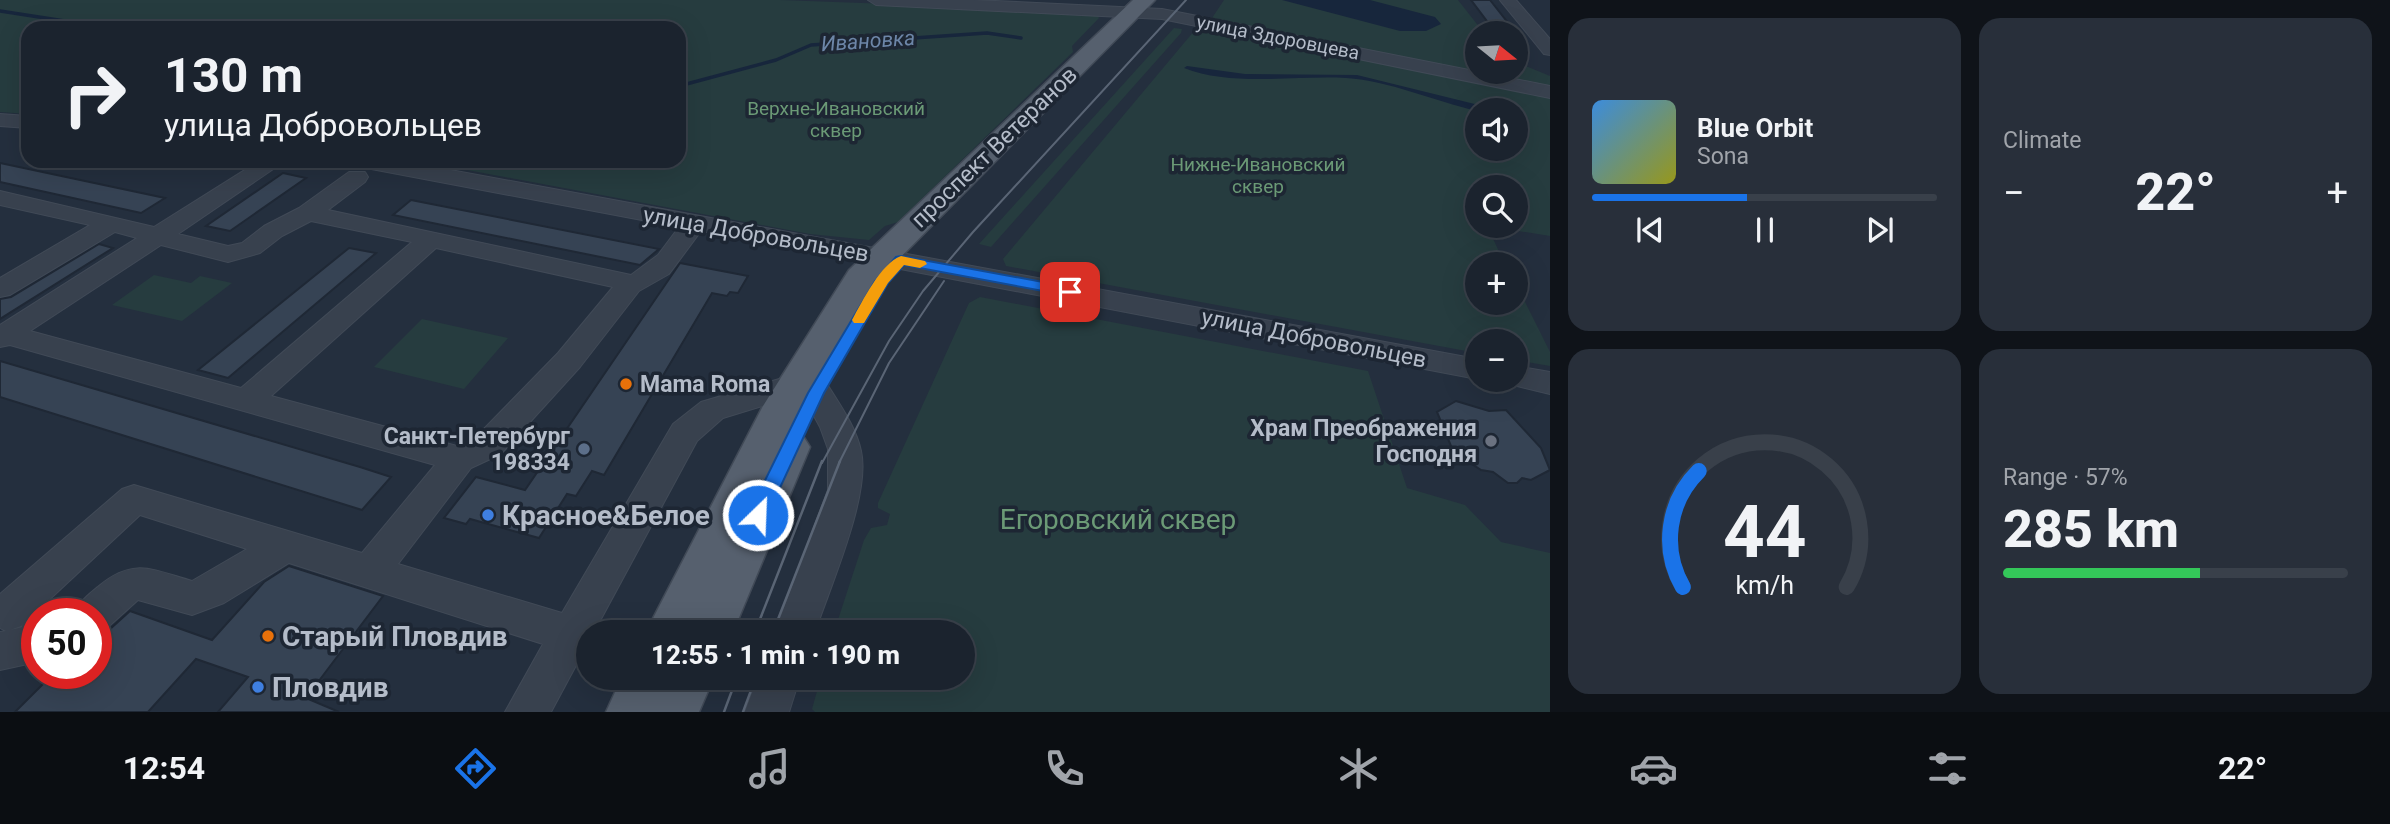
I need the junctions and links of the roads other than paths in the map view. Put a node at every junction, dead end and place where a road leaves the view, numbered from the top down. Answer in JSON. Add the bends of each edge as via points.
{"nodes":[{"id":1,"x":876,"y":0,"type":"edge"},
{"id":2,"x":886,"y":0,"type":"edge"},
{"id":3,"x":1508,"y":0,"type":"edge"},
{"id":4,"x":1147,"y":6,"type":"edge"},
{"id":5,"x":1550,"y":50,"type":"edge"},
{"id":6,"x":1550,"y":92,"type":"edge"},
{"id":7,"x":0,"y":120,"type":"edge"},
{"id":8,"x":21,"y":122,"type":"edge"},
{"id":9,"x":263,"y":168,"type":"edge"},
{"id":10,"x":362,"y":169,"type":"edge"},
{"id":11,"x":0,"y":198,"type":"edge"},
{"id":12,"x":308,"y":213,"type":"junction"},
{"id":13,"x":112,"y":223,"type":"junction"},
{"id":14,"x":694,"y":224,"type":"junction"},
{"id":15,"x":156,"y":236,"type":"junction"},
{"id":16,"x":431,"y":239,"type":"junction"},
{"id":17,"x":890,"y":259,"type":"junction"},
{"id":18,"x":629,"y":285,"type":"junction"},
{"id":19,"x":0,"y":289,"type":"edge"},
{"id":20,"x":3,"y":336,"type":"edge"},
{"id":21,"x":1465,"y":367,"type":"edge"},
{"id":22,"x":1528,"y":378,"type":"edge"},
{"id":23,"x":1550,"y":383,"type":"edge"},
{"id":24,"x":804,"y":389,"type":"junction"},
{"id":25,"x":247,"y":400,"type":"junction"},
{"id":26,"x":459,"y":459,"type":"junction"},
{"id":27,"x":285,"y":546,"type":"junction"},
{"id":28,"x":370,"y":572,"type":"junction"},
{"id":29,"x":112,"y":599,"type":"edge"},
{"id":30,"x":678,"y":620,"type":"edge"},
{"id":31,"x":712,"y":620,"type":"edge"},
{"id":32,"x":799,"y":620,"type":"edge"},
{"id":33,"x":4,"y":632,"type":"edge"},
{"id":34,"x":571,"y":634,"type":"junction"},
{"id":35,"x":21,"y":638,"type":"edge"},
{"id":36,"x":645,"y":690,"type":"edge"},
{"id":37,"x":681,"y":690,"type":"edge"},
{"id":38,"x":775,"y":690,"type":"edge"},
{"id":39,"x":527,"y":712,"type":"edge"},
{"id":40,"x":634,"y":712,"type":"edge"},
{"id":41,"x":671,"y":712,"type":"edge"},
{"id":42,"x":767,"y":712,"type":"edge"}],
"edges":[{"from":1,"to":2,"type":"street","name":"улица Здоровцева"},
{"from":2,"to":4,"type":"street","name":"улица Здоровцева"},
{"from":3,"to":5,"type":"street"},
{"from":4,"to":6,"type":"street","name":"улица Здоровцева"},
{"from":4,"to":17,"type":"main road","name":"проспект Ветеранов"},
{"from":7,"to":8,"type":"street"},
{"from":9,"to":15,"type":"street"},
{"from":10,"to":12,"type":"street"},
{"from":10,"to":14,"type":"street","name":"улица Добровольцев"},
{"from":11,"to":13,"type":"street"},
{"from":12,"to":15,"type":"street","via":[[251,248],[228,254]]},
{"from":12,"to":16,"type":"street"},
{"from":13,"to":15,"type":"street"},
{"from":13,"to":19,"type":"street"},
{"from":14,"to":17,"type":"street","name":"улица Добровольцев"},
{"from":14,"to":18,"type":"street","via":[[661,270]]},
{"from":15,"to":20,"type":"street"},
{"from":16,"to":18,"type":"street","via":[[616,278]]},
{"from":16,"to":25,"type":"street"},
{"from":17,"to":21,"type":"street","name":"улица Добровольцев"},
{"from":17,"to":24,"type":"main road","name":"проспект Ветеранов","via":[[882,281]]},
{"from":18,"to":26,"type":"street","via":[[569,360],[489,445]]},
{"from":20,"to":25,"type":"street"},
{"from":22,"to":23,"type":"street"},
{"from":24,"to":30,"type":"main road","name":"проспект Ветеранов","via":[[763,440]]},
{"from":24,"to":31,"type":"main road","name":"проспект Ветеранов","via":[[789,445]]},
{"from":24,"to":32,"type":"street","via":[[840,431],[848,468],[845,490]]},
{"from":24,"to":34,"type":"street","via":[[712,410],[685,433]]},
{"from":25,"to":26,"type":"street"},
{"from":26,"to":28,"type":"street"},
{"from":27,"to":28,"type":"street"},
{"from":27,"to":29,"type":"street","via":[[192,598],[141,583],[128,585]]},
{"from":27,"to":33,"type":"street","via":[[134,499]]},
{"from":28,"to":34,"type":"street"},
{"from":33,"to":35,"type":"street"},
{"from":34,"to":39,"type":"street"},
{"from":36,"to":40,"type":"main road"},
{"from":37,"to":41,"type":"main road"},
{"from":38,"to":42,"type":"street"}]}
